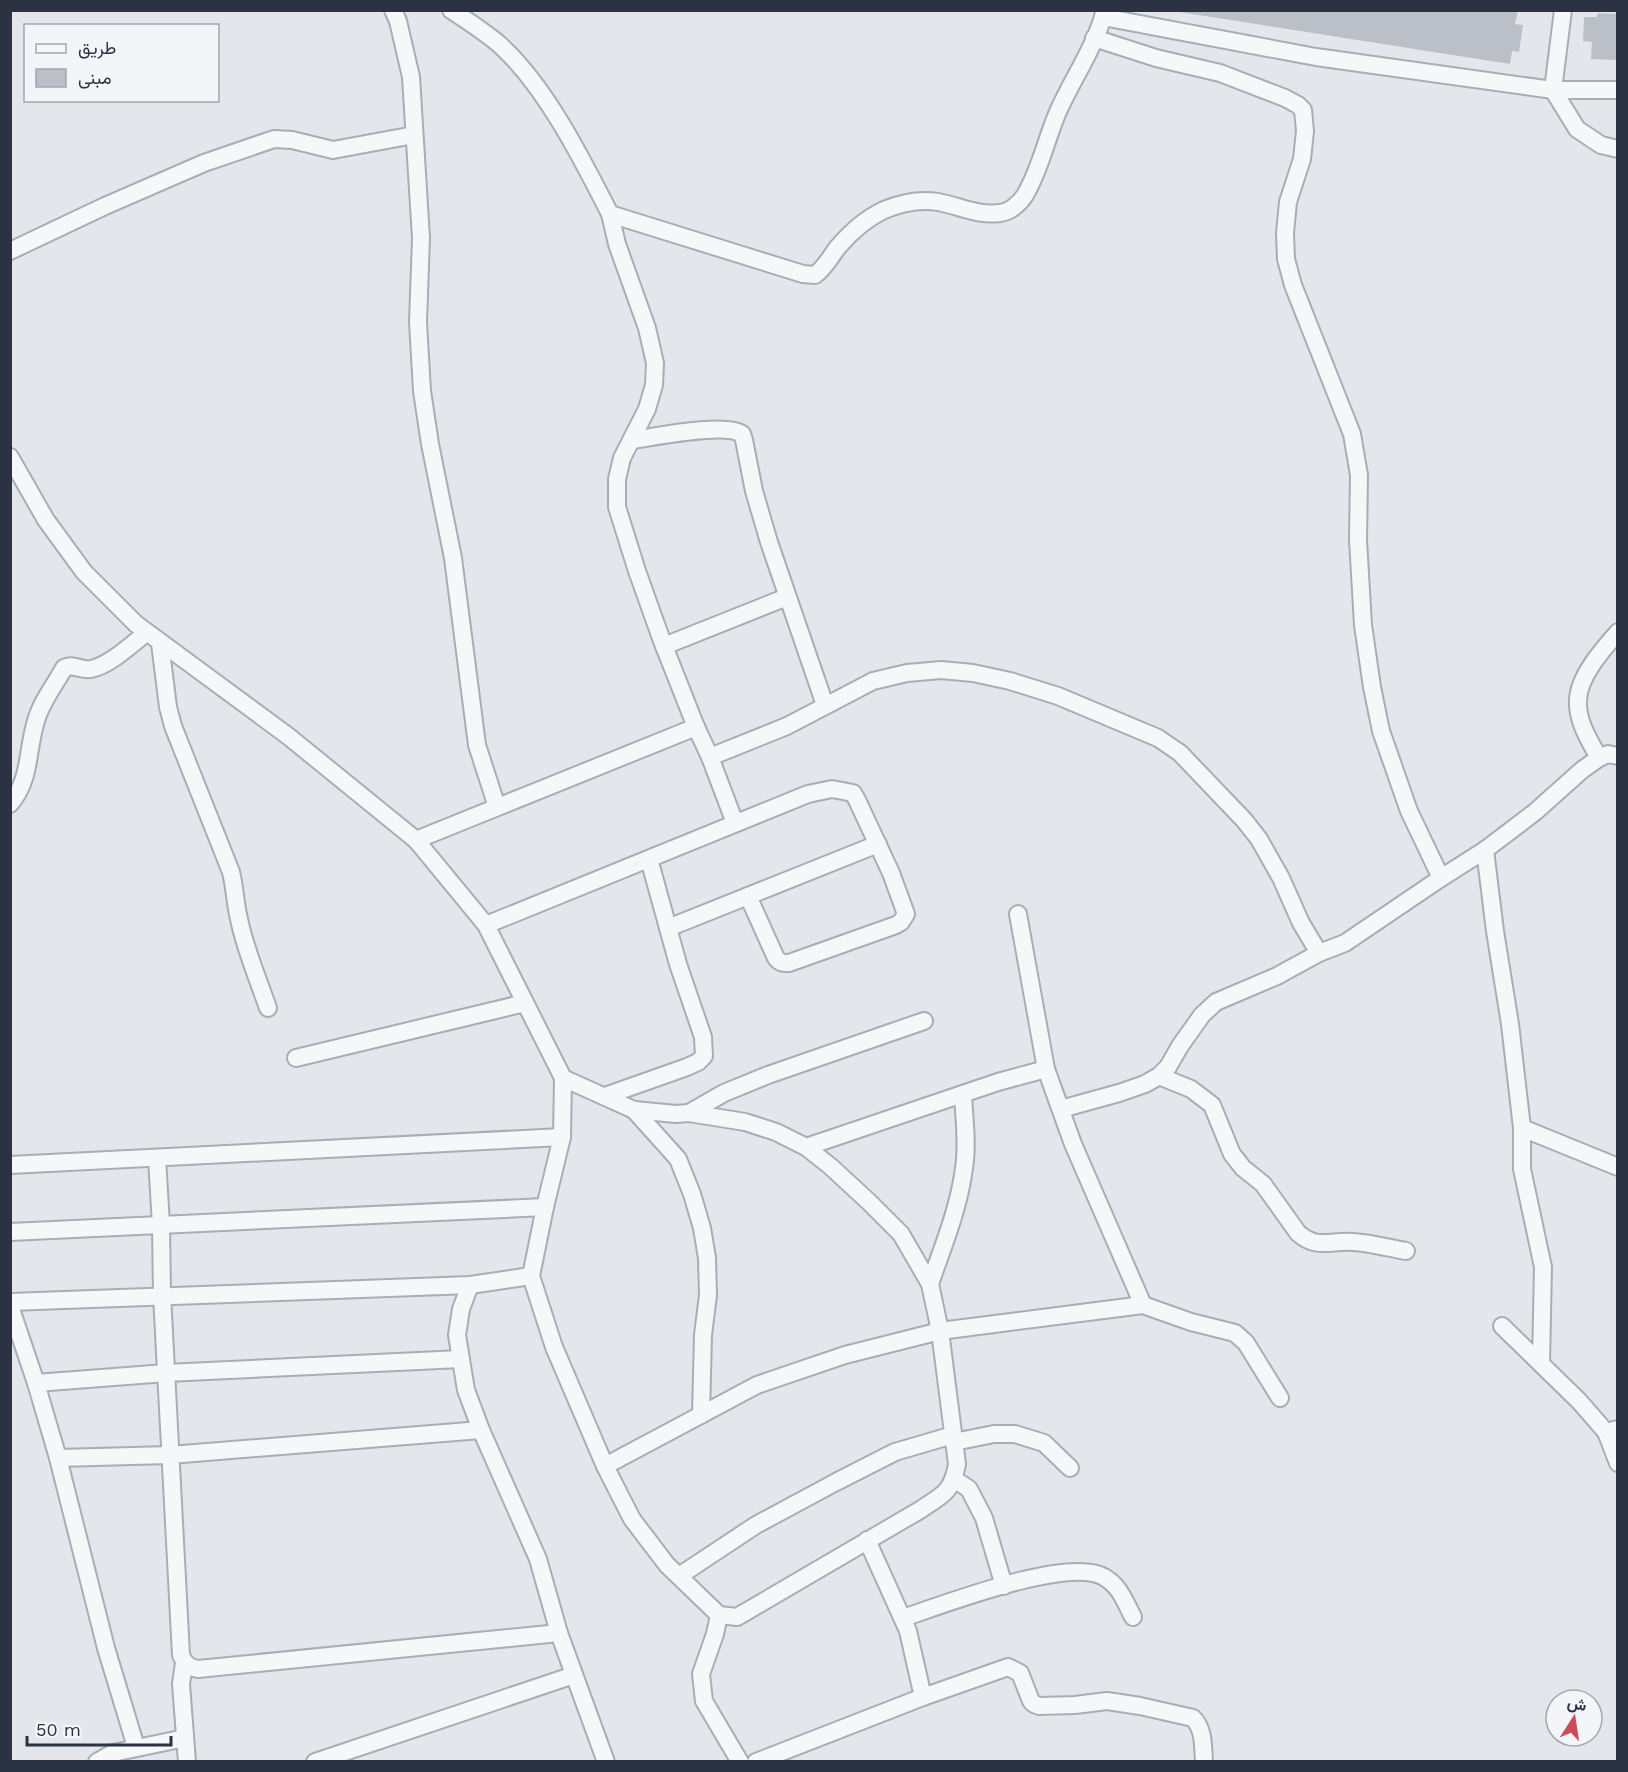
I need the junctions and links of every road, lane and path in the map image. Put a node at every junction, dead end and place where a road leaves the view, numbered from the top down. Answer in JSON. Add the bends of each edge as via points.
{"nodes":[{"id":1,"x":393,"y":10,"type":"edge"},
{"id":2,"x":451,"y":10,"type":"edge"},
{"id":3,"x":1563,"y":10,"type":"edge"},
{"id":4,"x":1104,"y":14,"type":"edge"},
{"id":5,"x":1094,"y":38,"type":"junction"},
{"id":6,"x":1552,"y":90,"type":"junction"},
{"id":7,"x":1617,"y":90,"type":"edge"},
{"id":8,"x":414,"y":135,"type":"junction"},
{"id":9,"x":1617,"y":149,"type":"edge"},
{"id":10,"x":610,"y":214,"type":"junction"},
{"id":11,"x":10,"y":251,"type":"edge"},
{"id":12,"x":632,"y":441,"type":"junction"},
{"id":13,"x":10,"y":457,"type":"edge"},
{"id":14,"x":787,"y":597,"type":"junction"},
{"id":15,"x":1617,"y":632,"type":"edge"},
{"id":16,"x":146,"y":633,"type":"junction"},
{"id":17,"x":160,"y":643,"type":"junction"},
{"id":18,"x":664,"y":646,"type":"junction"},
{"id":19,"x":825,"y":705,"type":"junction"},
{"id":20,"x":696,"y":727,"type":"junction"},
{"id":21,"x":1617,"y":756,"type":"edge"},
{"id":22,"x":710,"y":758,"type":"junction"},
{"id":23,"x":1599,"y":758,"type":"junction"},
{"id":24,"x":10,"y":804,"type":"edge"},
{"id":25,"x":497,"y":807,"type":"junction"},
{"id":26,"x":735,"y":823,"type":"junction"},
{"id":27,"x":416,"y":840,"type":"junction"},
{"id":28,"x":878,"y":844,"type":"junction"},
{"id":29,"x":1485,"y":850,"type":"junction"},
{"id":30,"x":649,"y":859,"type":"junction"},
{"id":31,"x":1441,"y":878,"type":"junction"},
{"id":32,"x":748,"y":896,"type":"junction"},
{"id":33,"x":1017,"y":914,"type":"dead end"},
{"id":34,"x":486,"y":925,"type":"junction"},
{"id":35,"x":668,"y":928,"type":"junction"},
{"id":36,"x":1319,"y":953,"type":"junction"},
{"id":37,"x":525,"y":1003,"type":"junction"},
{"id":38,"x":268,"y":1008,"type":"dead end"},
{"id":39,"x":924,"y":1021,"type":"dead end"},
{"id":40,"x":296,"y":1058,"type":"dead end"},
{"id":41,"x":1046,"y":1069,"type":"junction"},
{"id":42,"x":1159,"y":1076,"type":"junction"},
{"id":43,"x":563,"y":1078,"type":"junction"},
{"id":44,"x":963,"y":1094,"type":"junction"},
{"id":45,"x":605,"y":1096,"type":"junction"},
{"id":46,"x":1061,"y":1109,"type":"junction"},
{"id":47,"x":634,"y":1110,"type":"junction"},
{"id":48,"x":688,"y":1113,"type":"junction"},
{"id":49,"x":1522,"y":1128,"type":"junction"},
{"id":50,"x":562,"y":1137,"type":"junction"},
{"id":51,"x":806,"y":1147,"type":"junction"},
{"id":52,"x":157,"y":1158,"type":"junction"},
{"id":53,"x":10,"y":1165,"type":"edge"},
{"id":54,"x":1617,"y":1167,"type":"edge"},
{"id":55,"x":545,"y":1207,"type":"junction"},
{"id":56,"x":161,"y":1225,"type":"junction"},
{"id":57,"x":10,"y":1232,"type":"edge"},
{"id":58,"x":1406,"y":1251,"type":"dead end"},
{"id":59,"x":531,"y":1276,"type":"junction"},
{"id":60,"x":930,"y":1284,"type":"junction"},
{"id":61,"x":470,"y":1285,"type":"junction"},
{"id":62,"x":162,"y":1296,"type":"junction"},
{"id":63,"x":10,"y":1304,"type":"edge"},
{"id":64,"x":1143,"y":1305,"type":"junction"},
{"id":65,"x":1502,"y":1326,"type":"dead end"},
{"id":66,"x":939,"y":1332,"type":"junction"},
{"id":67,"x":461,"y":1359,"type":"junction"},
{"id":68,"x":1541,"y":1363,"type":"junction"},
{"id":69,"x":166,"y":1373,"type":"junction"},
{"id":70,"x":36,"y":1383,"type":"junction"},
{"id":71,"x":1280,"y":1398,"type":"dead end"},
{"id":72,"x":701,"y":1415,"type":"junction"},
{"id":73,"x":482,"y":1430,"type":"junction"},
{"id":74,"x":1612,"y":1430,"type":"edge"},
{"id":75,"x":953,"y":1438,"type":"junction"},
{"id":76,"x":170,"y":1455,"type":"junction"},
{"id":77,"x":58,"y":1458,"type":"junction"},
{"id":78,"x":1617,"y":1463,"type":"edge"},
{"id":79,"x":605,"y":1466,"type":"junction"},
{"id":80,"x":1070,"y":1468,"type":"dead end"},
{"id":81,"x":954,"y":1479,"type":"junction"},
{"id":82,"x":867,"y":1540,"type":"junction"},
{"id":83,"x":679,"y":1576,"type":"junction"},
{"id":84,"x":1004,"y":1586,"type":"junction"},
{"id":85,"x":719,"y":1615,"type":"junction"},
{"id":86,"x":1133,"y":1617,"type":"dead end"},
{"id":87,"x":903,"y":1618,"type":"junction"},
{"id":88,"x":559,"y":1633,"type":"junction"},
{"id":89,"x":184,"y":1663,"type":"junction"},
{"id":90,"x":574,"y":1675,"type":"junction"},
{"id":91,"x":922,"y":1697,"type":"junction"},
{"id":92,"x":185,"y":1738,"type":"junction"},
{"id":93,"x":136,"y":1747,"type":"junction"},
{"id":94,"x":97,"y":1761,"type":"edge"},
{"id":95,"x":187,"y":1761,"type":"edge"},
{"id":96,"x":315,"y":1761,"type":"edge"},
{"id":97,"x":606,"y":1761,"type":"edge"},
{"id":98,"x":740,"y":1761,"type":"edge"},
{"id":99,"x":756,"y":1761,"type":"edge"},
{"id":100,"x":1204,"y":1761,"type":"edge"}],
"edges":[{"from":1,"to":8,"type":"street","via":[[411,77]]},
{"from":2,"to":10,"type":"street","via":[[500,45],[527,76],[584,162]]},
{"from":3,"to":6,"type":"street"},
{"from":4,"to":5,"type":"street"},
{"from":4,"to":6,"type":"street","via":[[1316,57]]},
{"from":5,"to":10,"type":"street","via":[[1058,112],[1028,189],[1004,213],[974,213],[938,202],[901,204],[859,226],[815,275]]},
{"from":5,"to":31,"type":"street","via":[[1220,73],[1285,98],[1303,110],[1302,159],[1288,202],[1286,259],[1352,434],[1359,476],[1358,540],[1364,625],[1381,731],[1409,811]]},
{"from":6,"to":7,"type":"street"},
{"from":6,"to":9,"type":"street","via":[[1577,129],[1601,145]]},
{"from":8,"to":11,"type":"street","via":[[333,150],[274,139],[194,167]]},
{"from":8,"to":25,"type":"street","via":[[422,238],[418,322],[422,391],[453,558],[477,745]]},
{"from":10,"to":12,"type":"street","via":[[655,363],[648,409]]},
{"from":12,"to":14,"type":"street","via":[[718,428],[742,434],[754,491]]},
{"from":12,"to":18,"type":"street","via":[[622,458],[617,479],[617,507]]},
{"from":13,"to":16,"type":"street","via":[[46,520],[84,572]]},
{"from":14,"to":18,"type":"street"},
{"from":14,"to":19,"type":"street"},
{"from":15,"to":23,"type":"street","via":[[1593,664],[1577,699],[1585,732]]},
{"from":16,"to":17,"type":"street"},
{"from":16,"to":24,"type":"street","via":[[97,667],[64,668],[35,721],[25,777]]},
{"from":17,"to":27,"type":"street","via":[[288,736]]},
{"from":17,"to":38,"type":"street","via":[[173,726],[231,872],[238,919]]},
{"from":18,"to":20,"type":"street"},
{"from":19,"to":22,"type":"street","via":[[788,726]]},
{"from":19,"to":36,"type":"street","via":[[873,681],[907,673],[973,673],[1058,696],[1158,738],[1180,753],[1259,839]]},
{"from":20,"to":22,"type":"street"},
{"from":20,"to":25,"type":"street"},
{"from":21,"to":23,"type":"street"},
{"from":22,"to":26,"type":"street"},
{"from":23,"to":29,"type":"street"},
{"from":25,"to":27,"type":"street"},
{"from":26,"to":28,"type":"street","via":[[808,794],[842,790],[853,793]]},
{"from":26,"to":30,"type":"street"},
{"from":27,"to":34,"type":"street"},
{"from":28,"to":32,"type":"street"},
{"from":28,"to":32,"type":"street","via":[[905,909],[904,918],[897,925],[784,963],[776,958]]},
{"from":29,"to":31,"type":"street"},
{"from":29,"to":49,"type":"street"},
{"from":30,"to":34,"type":"street"},
{"from":30,"to":35,"type":"street"},
{"from":31,"to":36,"type":"street","via":[[1346,943]]},
{"from":32,"to":35,"type":"street"},
{"from":33,"to":41,"type":"street"},
{"from":34,"to":37,"type":"street"},
{"from":35,"to":45,"type":"street","via":[[703,1037],[704,1056],[687,1067]]},
{"from":36,"to":42,"type":"street","via":[[1210,1006]]},
{"from":37,"to":40,"type":"street"},
{"from":37,"to":43,"type":"street"},
{"from":39,"to":48,"type":"street","via":[[724,1092]]},
{"from":41,"to":44,"type":"street"},
{"from":41,"to":46,"type":"street"},
{"from":42,"to":46,"type":"street","via":[[1145,1084]]},
{"from":42,"to":58,"type":"street","via":[[1191,1089],[1212,1106],[1232,1154],[1263,1184],[1304,1238],[1314,1243],[1353,1242]]},
{"from":43,"to":45,"type":"street"},
{"from":43,"to":50,"type":"street"},
{"from":44,"to":51,"type":"street"},
{"from":44,"to":60,"type":"street","via":[[964,1167],[955,1212]]},
{"from":45,"to":47,"type":"street"},
{"from":46,"to":64,"type":"street"},
{"from":47,"to":48,"type":"street"},
{"from":47,"to":72,"type":"street","via":[[678,1159],[702,1228],[708,1295]]},
{"from":48,"to":51,"type":"street","via":[[745,1122]]},
{"from":49,"to":54,"type":"street"},
{"from":49,"to":68,"type":"street","via":[[1522,1169],[1543,1267]]},
{"from":50,"to":52,"type":"street"},
{"from":50,"to":55,"type":"street"},
{"from":51,"to":60,"type":"street","via":[[901,1234]]},
{"from":52,"to":53,"type":"street"},
{"from":52,"to":56,"type":"street"},
{"from":55,"to":56,"type":"street"},
{"from":55,"to":59,"type":"street"},
{"from":56,"to":57,"type":"street"},
{"from":56,"to":62,"type":"street"},
{"from":59,"to":61,"type":"street"},
{"from":59,"to":79,"type":"street","via":[[554,1347]]},
{"from":60,"to":66,"type":"street"},
{"from":61,"to":62,"type":"street"},
{"from":61,"to":67,"type":"street","via":[[457,1335]]},
{"from":62,"to":63,"type":"street"},
{"from":62,"to":69,"type":"street"},
{"from":63,"to":70,"type":"street"},
{"from":64,"to":66,"type":"street"},
{"from":64,"to":71,"type":"street","via":[[1235,1333],[1246,1343]]},
{"from":65,"to":68,"type":"street"},
{"from":66,"to":72,"type":"street","via":[[845,1354],[757,1385]]},
{"from":66,"to":75,"type":"street"},
{"from":67,"to":69,"type":"street"},
{"from":67,"to":73,"type":"street","via":[[466,1390]]},
{"from":68,"to":74,"type":"street"},
{"from":69,"to":70,"type":"street"},
{"from":69,"to":76,"type":"street"},
{"from":70,"to":77,"type":"street"},
{"from":72,"to":79,"type":"street"},
{"from":73,"to":76,"type":"street"},
{"from":73,"to":88,"type":"street","via":[[538,1560]]},
{"from":74,"to":78,"type":"street"},
{"from":75,"to":80,"type":"street","via":[[1015,1434],[1044,1443]]},
{"from":75,"to":81,"type":"street","via":[[957,1464]]},
{"from":75,"to":83,"type":"street","via":[[896,1452],[836,1482],[756,1525]]},
{"from":76,"to":77,"type":"street"},
{"from":76,"to":89,"type":"street"},
{"from":77,"to":93,"type":"street","via":[[106,1648]]},
{"from":79,"to":83,"type":"street","via":[[632,1519]]},
{"from":81,"to":82,"type":"street","via":[[946,1493]]},
{"from":81,"to":84,"type":"street","via":[[969,1490],[984,1518]]},
{"from":82,"to":85,"type":"street","via":[[737,1617]]},
{"from":82,"to":87,"type":"street"},
{"from":83,"to":85,"type":"street"},
{"from":84,"to":86,"type":"street","via":[[1036,1577],[1097,1573],[1118,1587]]},
{"from":84,"to":87,"type":"street"},
{"from":85,"to":98,"type":"street","via":[[701,1674],[704,1701]]},
{"from":87,"to":91,"type":"street"},
{"from":88,"to":89,"type":"street","via":[[198,1669]]},
{"from":88,"to":90,"type":"street"},
{"from":89,"to":92,"type":"street","via":[[181,1684]]},
{"from":90,"to":96,"type":"street"},
{"from":90,"to":97,"type":"street"},
{"from":91,"to":99,"type":"street"},
{"from":91,"to":100,"type":"street","via":[[1012,1668],[1020,1673],[1031,1701],[1039,1706],[1107,1701],[1193,1718],[1202,1733]]},
{"from":92,"to":93,"type":"street"},
{"from":92,"to":95,"type":"street"},
{"from":93,"to":94,"type":"street","via":[[113,1752]]}]}
